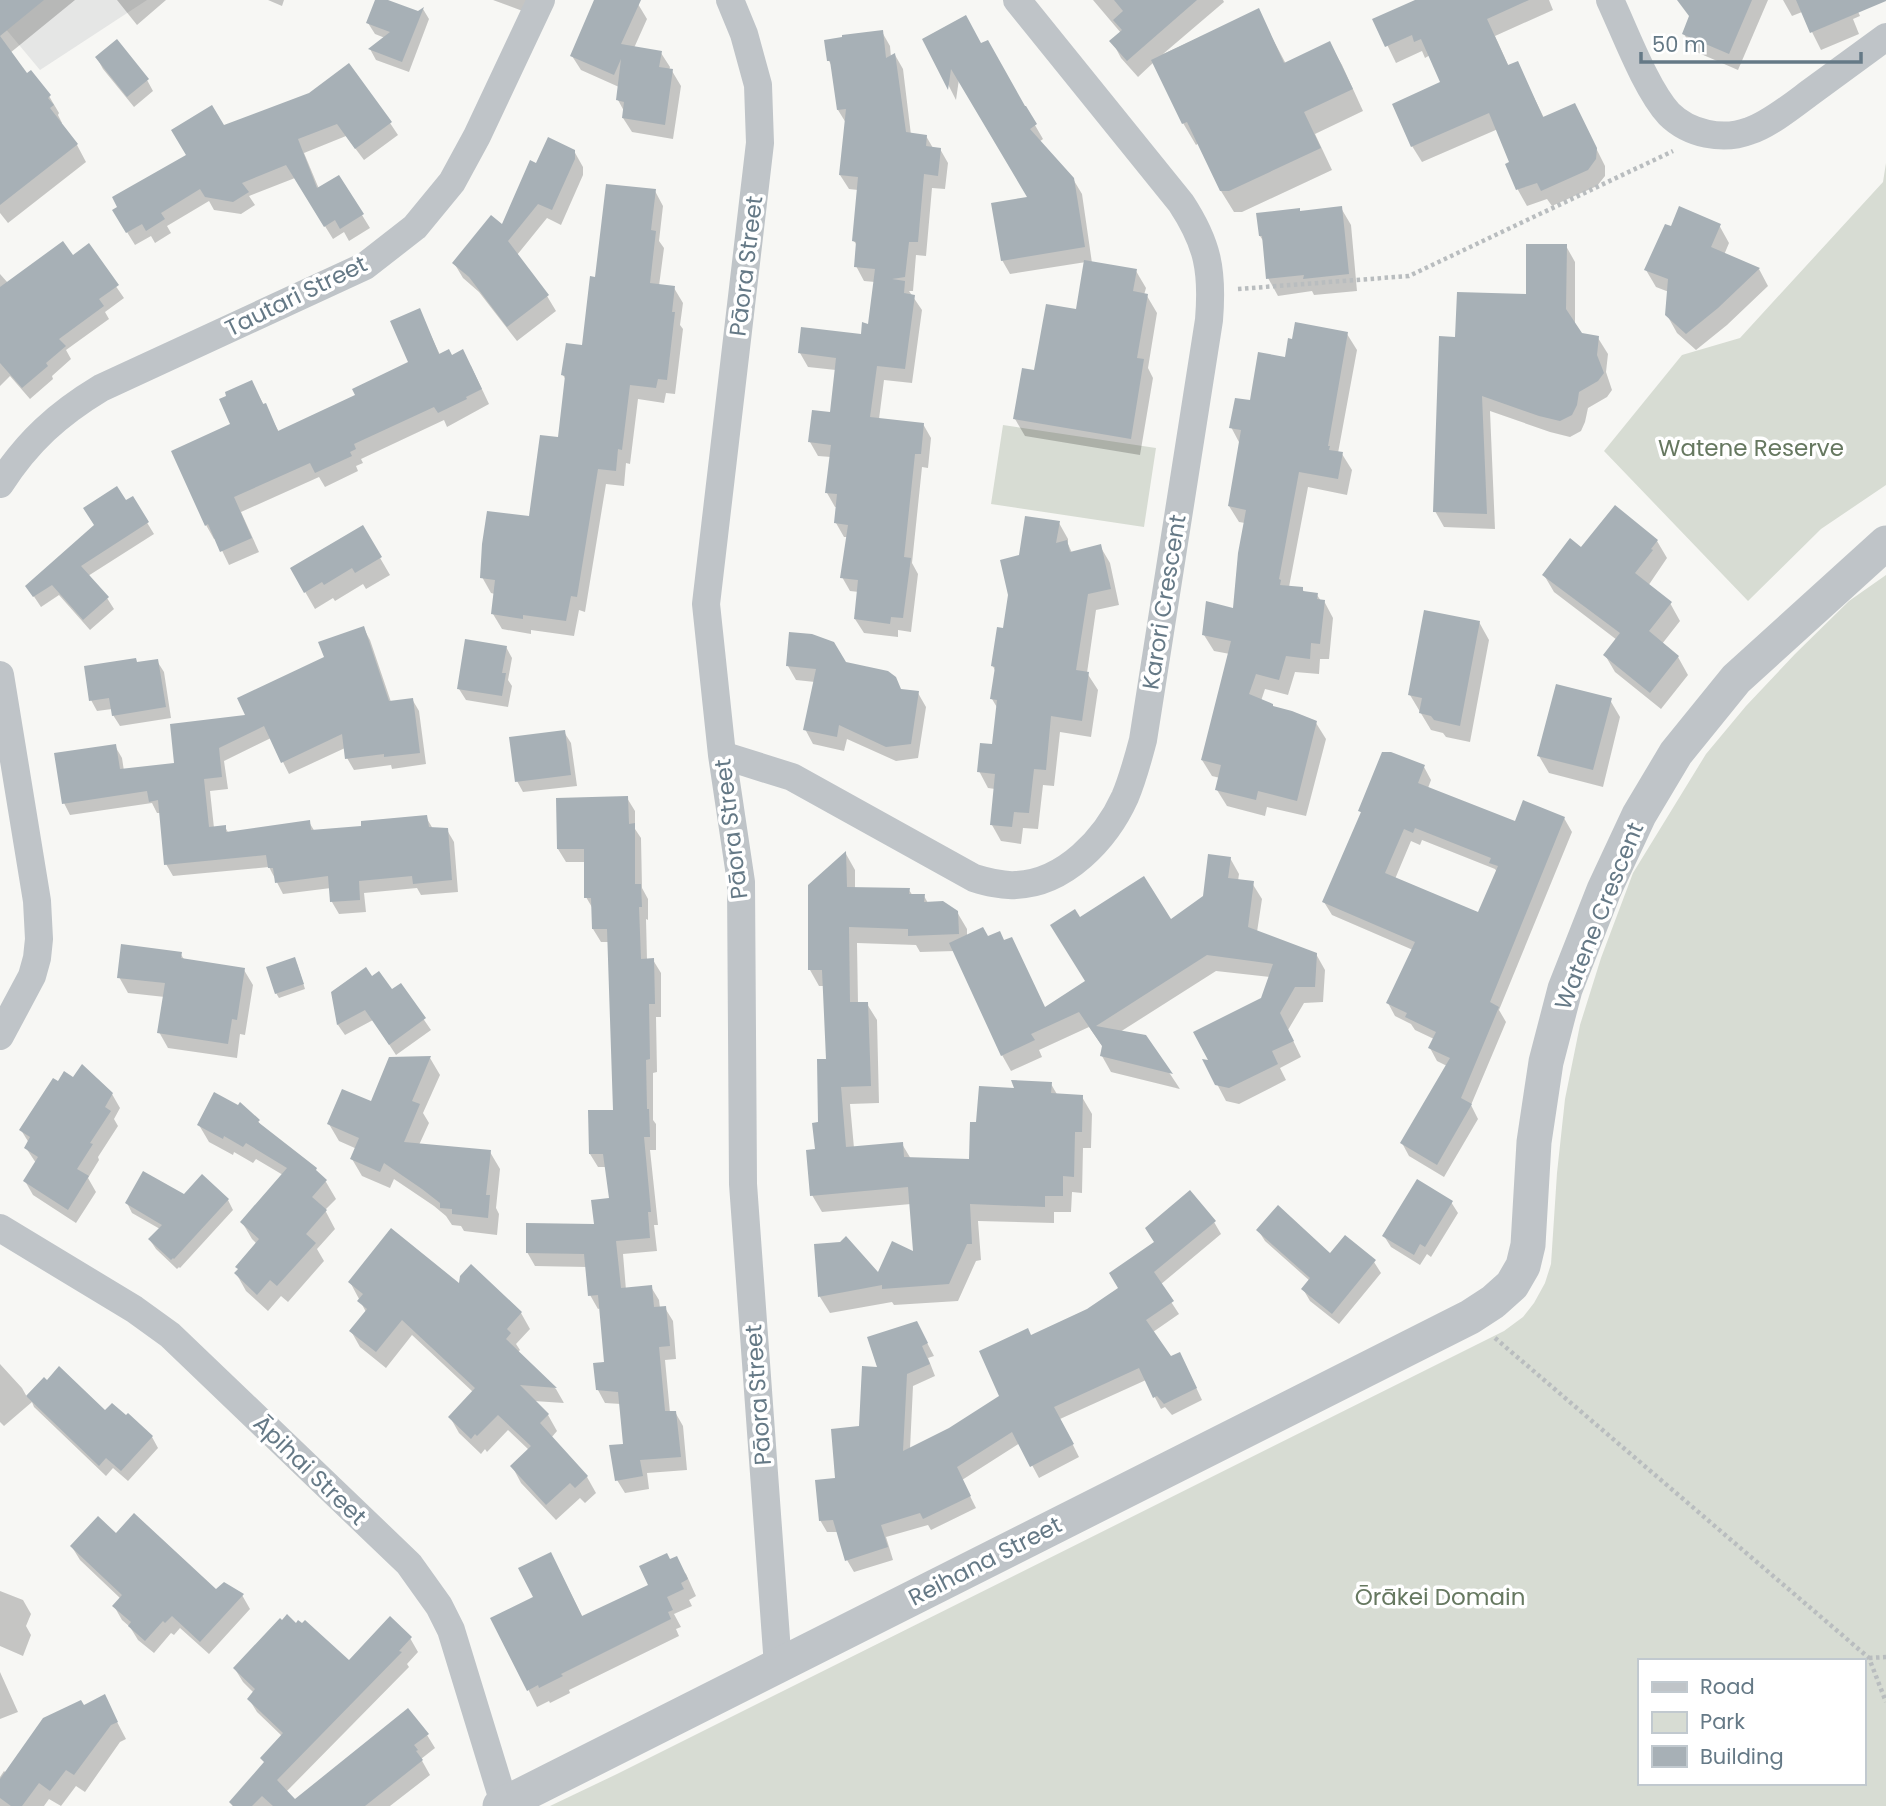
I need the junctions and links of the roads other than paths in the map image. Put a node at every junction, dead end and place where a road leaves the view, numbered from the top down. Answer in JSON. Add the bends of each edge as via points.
{"nodes":[{"id":1,"x":541,"y":0,"type":"edge"},
{"id":2,"x":730,"y":0,"type":"edge"},
{"id":3,"x":1017,"y":0,"type":"edge"},
{"id":4,"x":1610,"y":0,"type":"edge"},
{"id":5,"x":1886,"y":37,"type":"edge"},
{"id":6,"x":0,"y":484,"type":"edge"},
{"id":7,"x":1886,"y":543,"type":"edge"},
{"id":8,"x":0,"y":675,"type":"edge"},
{"id":9,"x":722,"y":755,"type":"junction"},
{"id":10,"x":0,"y":1036,"type":"edge"},
{"id":11,"x":0,"y":1228,"type":"edge"},
{"id":12,"x":1470,"y":1317,"type":"joint"},
{"id":13,"x":778,"y":1666,"type":"junction"},
{"id":14,"x":503,"y":1805,"type":"edge"}],
"edges":[{"from":1,"to":6,"type":"street","name":"Tautari Street","via":[[452,183],[415,227],[366,266],[73,405],[27,447]]},
{"from":2,"to":9,"type":"street","name":"Pāora Street","via":[[758,85],[760,143],[706,604]]},
{"from":3,"to":9,"type":"street","name":"Karori Crescent","via":[[1181,203],[1209,266],[1209,320],[1135,771],[1095,844],[1058,873],[1017,885],[974,878],[792,777]]},
{"from":4,"to":5,"type":"street","via":[[1645,75],[1670,115],[1709,135],[1750,131]]},
{"from":7,"to":12,"type":"street","name":"Watene Crescent","via":[[1735,679],[1676,753],[1639,815],[1565,989],[1546,1062],[1523,1266],[1512,1285]]},
{"from":8,"to":10,"type":"street","via":[[37,901],[39,939],[33,976]]},
{"from":9,"to":13,"type":"street","name":"Pāora Street","via":[[741,882],[743,1184]]},
{"from":11,"to":14,"type":"street","name":"Āpihai Street","via":[[170,1335],[409,1564],[451,1630]]},
{"from":12,"to":13,"type":"street","name":"Reihana Street"},
{"from":13,"to":14,"type":"street","name":"Reihana Street"}]}
